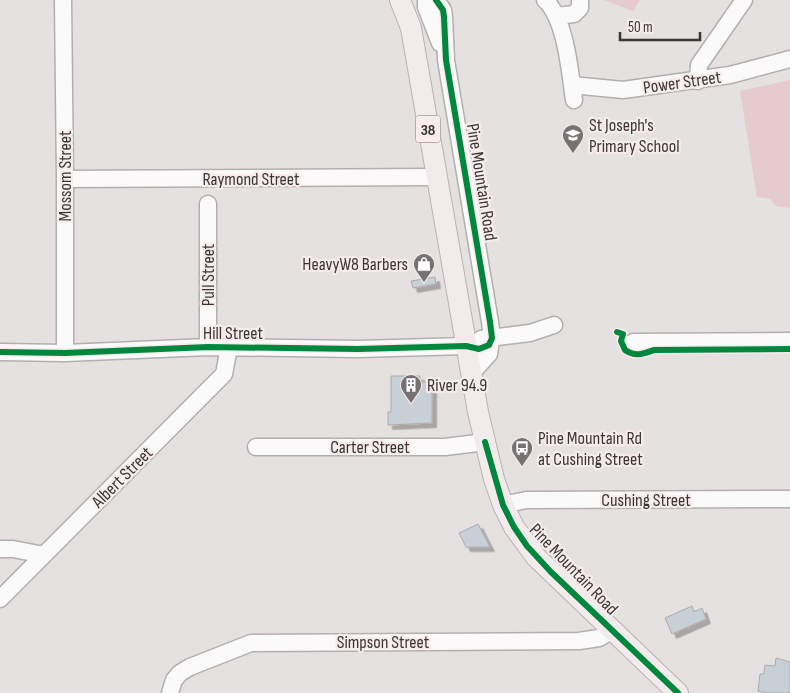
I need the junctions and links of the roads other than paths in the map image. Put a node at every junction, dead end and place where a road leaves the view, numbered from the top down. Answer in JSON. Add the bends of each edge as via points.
{"nodes":[{"id":1,"x":63,"y":0,"type":"edge"},
{"id":2,"x":400,"y":0,"type":"edge"},
{"id":3,"x":426,"y":0,"type":"edge"},
{"id":4,"x":545,"y":0,"type":"edge"},
{"id":5,"x":580,"y":0,"type":"edge"},
{"id":6,"x":744,"y":0,"type":"edge"},
{"id":7,"x":441,"y":11,"type":"edge"},
{"id":8,"x":556,"y":16,"type":"junction"},
{"id":9,"x":411,"y":28,"type":"junction"},
{"id":10,"x":790,"y":59,"type":"edge"},
{"id":11,"x":698,"y":81,"type":"junction"},
{"id":12,"x":436,"y":178,"type":"junction"},
{"id":13,"x":65,"y":179,"type":"junction"},
{"id":14,"x":208,"y":204,"type":"dead end"},
{"id":15,"x":554,"y":326,"type":"dead end"},
{"id":16,"x":492,"y":339,"type":"junction"},
{"id":17,"x":790,"y":341,"type":"edge"},
{"id":18,"x":633,"y":342,"type":"dead end"},
{"id":19,"x":466,"y":346,"type":"junction"},
{"id":20,"x":208,"y":347,"type":"junction"},
{"id":21,"x":229,"y":347,"type":"junction"},
{"id":22,"x":0,"y":352,"type":"edge"},
{"id":23,"x":65,"y":353,"type":"junction"},
{"id":24,"x":471,"y":374,"type":"junction"},
{"id":25,"x":485,"y":442,"type":"junction"},
{"id":26,"x":256,"y":447,"type":"dead end"},
{"id":27,"x":790,"y":499,"type":"edge"},
{"id":28,"x":503,"y":506,"type":"junction"},
{"id":29,"x":0,"y":549,"type":"edge"},
{"id":30,"x":44,"y":555,"type":"junction"},
{"id":31,"x":0,"y":599,"type":"edge"},
{"id":32,"x":613,"y":630,"type":"junction"},
{"id":33,"x":170,"y":693,"type":"edge"},
{"id":34,"x":678,"y":693,"type":"edge"}],
"edges":[{"from":1,"to":13,"type":"street","name":"Mossom Street"},
{"from":2,"to":9,"type":"main road","name":"Pine Mountain Road","number":"38"},
{"from":3,"to":7,"type":"street","name":"Pine Mountain Road","via":[[426,8]]},
{"from":4,"to":8,"type":"street"},
{"from":5,"to":8,"type":"street","via":[[580,8],[574,14]]},
{"from":6,"to":11,"type":"street","via":[[699,65]]},
{"from":7,"to":9,"type":"street"},
{"from":7,"to":16,"type":"street","name":"Pine Mountain Road","via":[[446,60]]},
{"from":8,"to":11,"type":"street","name":"Power Street","via":[[573,92]]},
{"from":9,"to":12,"type":"main road","name":"Pine Mountain Road","number":"38"},
{"from":10,"to":11,"type":"street","name":"Power Street","via":[[730,76]]},
{"from":12,"to":13,"type":"street","name":"Raymond Street"},
{"from":12,"to":19,"type":"main road","name":"Pine Mountain Road","number":"38"},
{"from":13,"to":23,"type":"street","name":"Mossom Street"},
{"from":14,"to":20,"type":"street","name":"Pull Street"},
{"from":15,"to":16,"type":"street"},
{"from":16,"to":19,"type":"street","via":[[489,345],[479,349]]},
{"from":16,"to":24,"type":"street","via":[[489,354]]},
{"from":17,"to":18,"type":"street"},
{"from":19,"to":21,"type":"street","name":"Hill Street","via":[[358,349]]},
{"from":19,"to":24,"type":"main road","name":"Pine Mountain Road","number":"38"},
{"from":20,"to":21,"type":"street","name":"Hill Street"},
{"from":20,"to":23,"type":"street","name":"Hill Street"},
{"from":21,"to":30,"type":"street","name":"Albert Street","via":[[224,374]]},
{"from":22,"to":23,"type":"street","name":"Hill Street"},
{"from":24,"to":25,"type":"main road","name":"Pine Mountain Road","number":"38"},
{"from":25,"to":26,"type":"street","name":"Carter Street","via":[[445,447]]},
{"from":25,"to":28,"type":"main road","name":"Pine Mountain Road","number":"38"},
{"from":27,"to":28,"type":"street","name":"Cushing Street","via":[[529,500]]},
{"from":28,"to":32,"type":"main road","name":"Pine Mountain Road","number":"38","via":[[536,557]]},
{"from":29,"to":30,"type":"street"},
{"from":30,"to":31,"type":"street","name":"Albert Street"},
{"from":32,"to":33,"type":"street","name":"Simpson Street","via":[[599,638],[579,641],[251,644],[190,667],[174,680]]},
{"from":32,"to":34,"type":"main road","name":"Pine Mountain Road","number":"38"}]}
